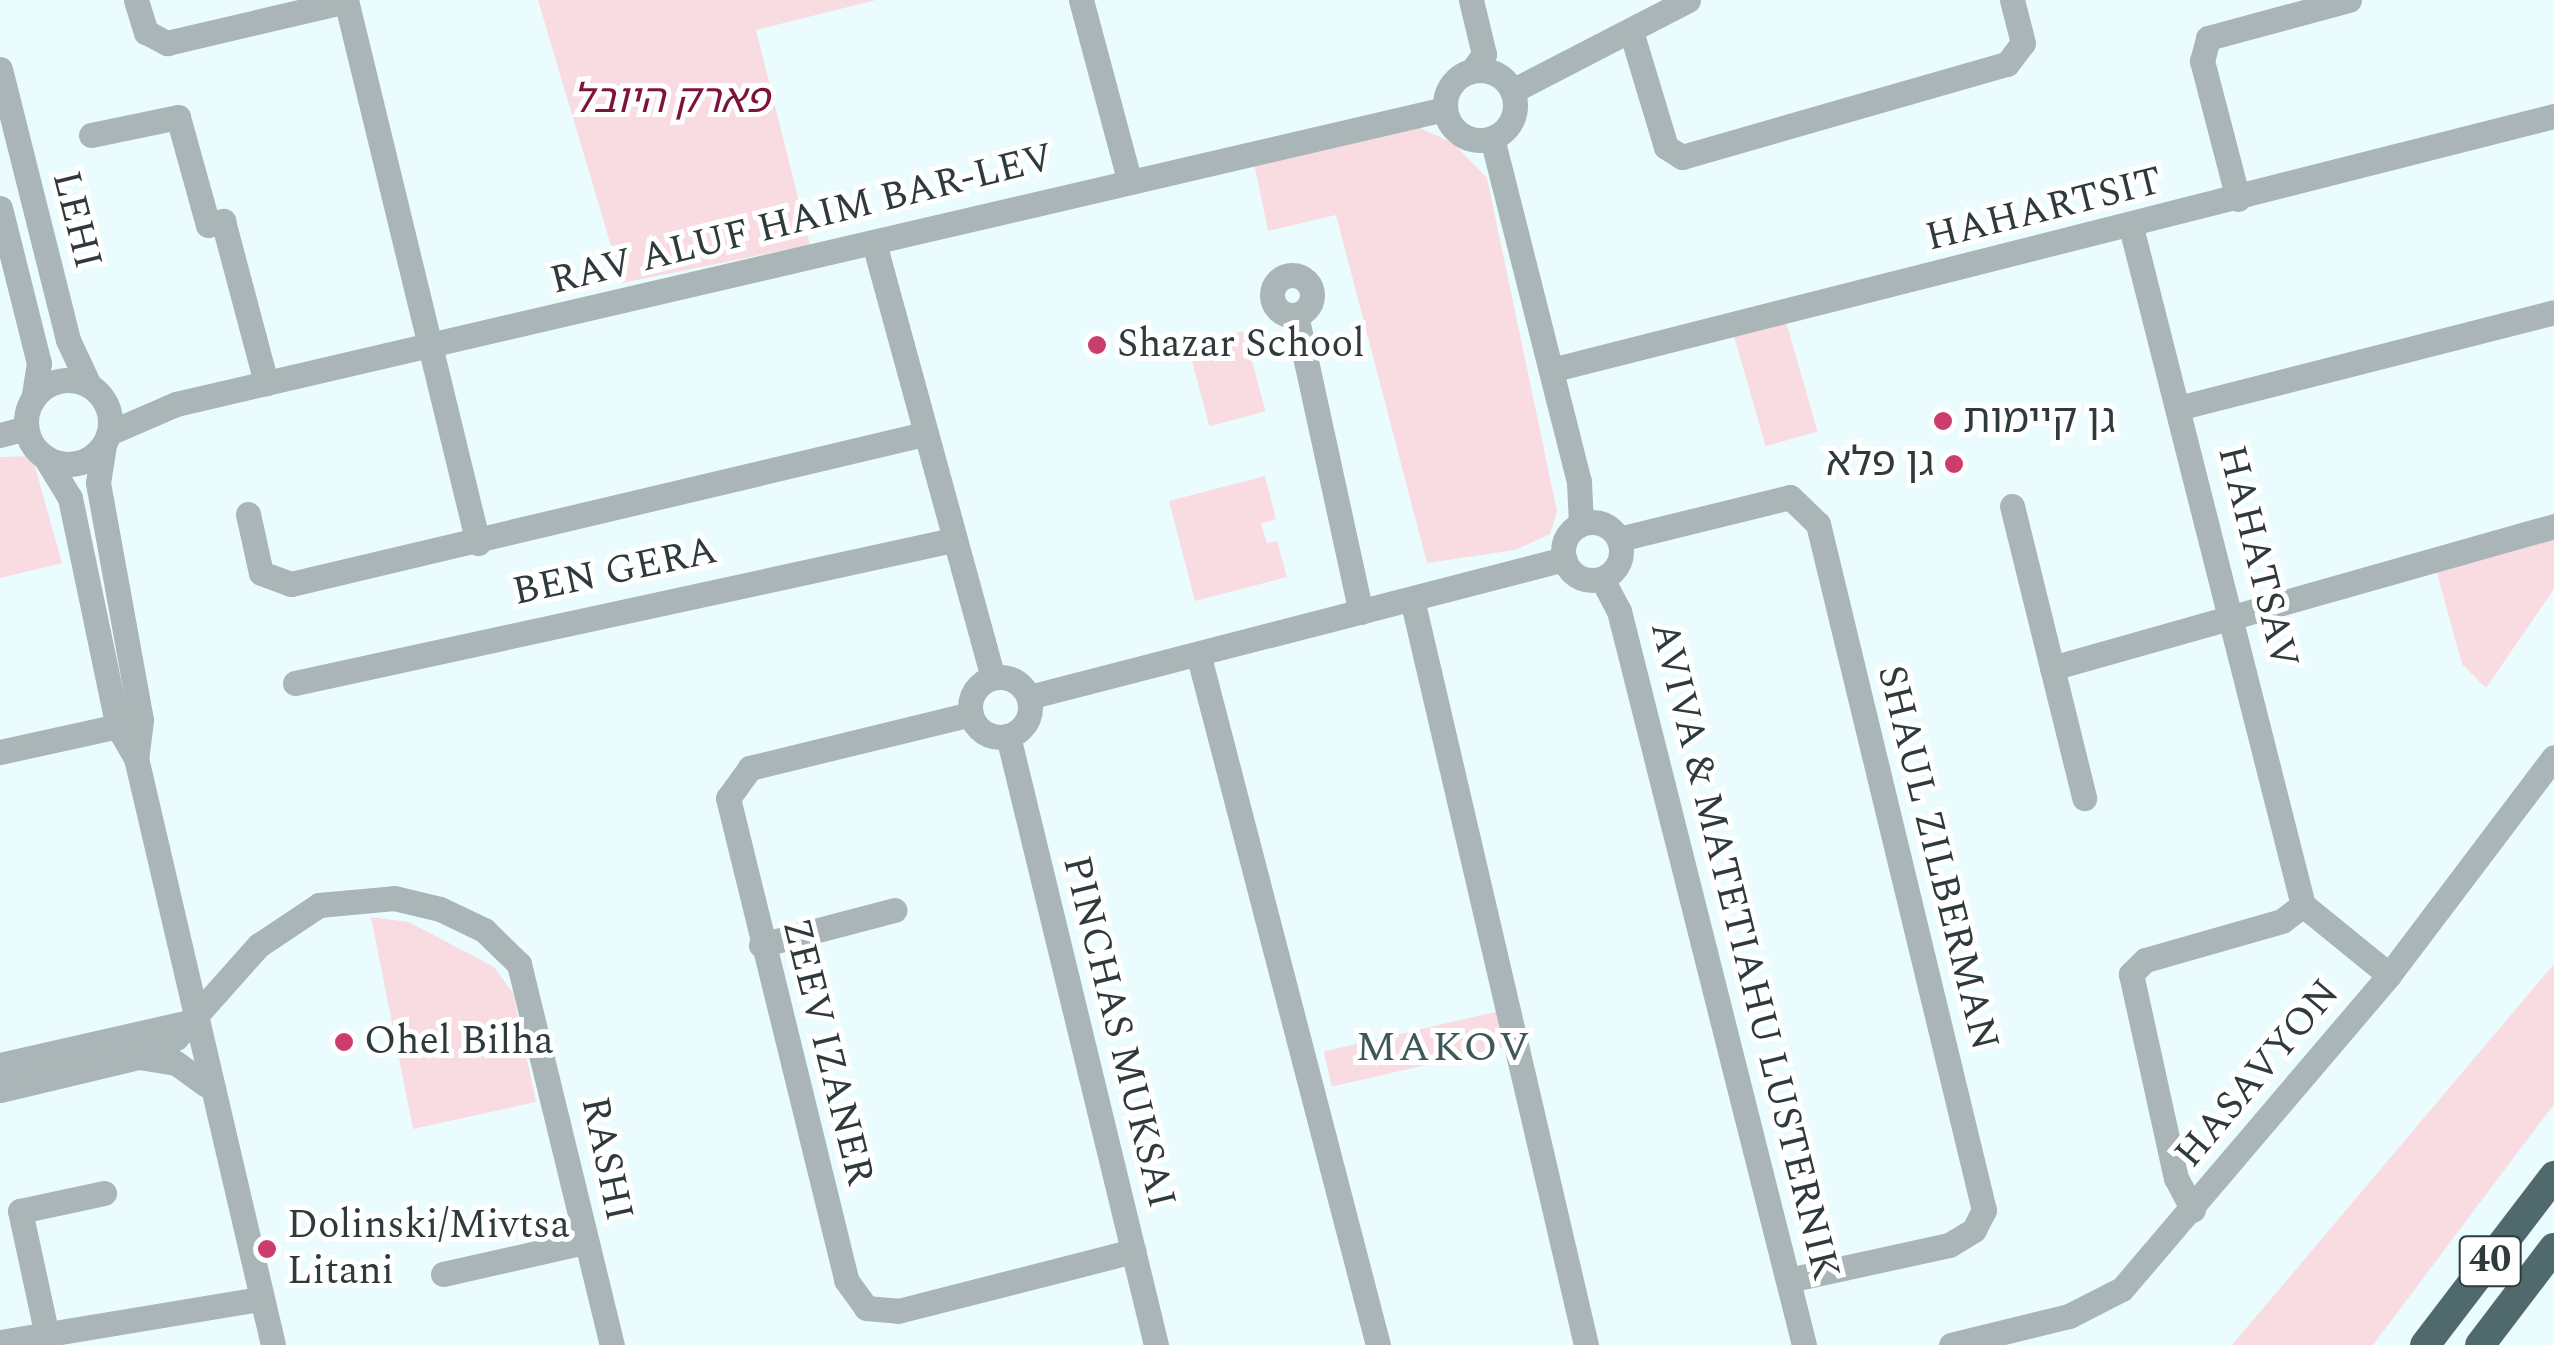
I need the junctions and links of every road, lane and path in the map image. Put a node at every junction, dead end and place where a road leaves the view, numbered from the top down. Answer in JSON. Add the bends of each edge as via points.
{"nodes":[{"id":1,"x":136,"y":0,"type":"edge"},
{"id":2,"x":346,"y":0,"type":"edge"},
{"id":3,"x":1081,"y":0,"type":"edge"},
{"id":4,"x":1471,"y":0,"type":"edge"},
{"id":5,"x":1688,"y":0,"type":"edge"},
{"id":6,"x":2012,"y":0,"type":"edge"},
{"id":7,"x":2350,"y":0,"type":"edge"},
{"id":8,"x":1631,"y":32,"type":"junction"},
{"id":9,"x":0,"y":69,"type":"edge"},
{"id":10,"x":1473,"y":70,"type":"junction"},
{"id":11,"x":1512,"y":91,"type":"junction"},
{"id":12,"x":1445,"y":109,"type":"junction"},
{"id":13,"x":2554,"y":116,"type":"edge"},
{"id":14,"x":91,"y":135,"type":"dead end"},
{"id":15,"x":1492,"y":138,"type":"junction"},
{"id":16,"x":1129,"y":179,"type":"junction"},
{"id":17,"x":2238,"y":199,"type":"junction"},
{"id":18,"x":0,"y":208,"type":"edge"},
{"id":19,"x":2131,"y":228,"type":"junction"},
{"id":20,"x":874,"y":243,"type":"junction"},
{"id":21,"x":2554,"y":312,"type":"edge"},
{"id":22,"x":1296,"y":315,"type":"dead end"},
{"id":23,"x":430,"y":349,"type":"junction"},
{"id":24,"x":1551,"y":370,"type":"junction"},
{"id":25,"x":266,"y":384,"type":"junction"},
{"id":26,"x":94,"y":389,"type":"junction"},
{"id":27,"x":32,"y":399,"type":"junction"},
{"id":28,"x":176,"y":404,"type":"junction"},
{"id":29,"x":2182,"y":407,"type":"junction"},
{"id":30,"x":26,"y":428,"type":"junction"},
{"id":31,"x":924,"y":434,"type":"junction"},
{"id":32,"x":0,"y":435,"type":"edge"},
{"id":33,"x":106,"y":439,"type":"junction"},
{"id":34,"x":45,"y":457,"type":"junction"},
{"id":35,"x":2012,"y":506,"type":"dead end"},
{"id":36,"x":248,"y":514,"type":"dead end"},
{"id":37,"x":1581,"y":524,"type":"junction"},
{"id":38,"x":2554,"y":526,"type":"edge"},
{"id":39,"x":1619,"y":538,"type":"junction"},
{"id":40,"x":953,"y":540,"type":"junction"},
{"id":41,"x":478,"y":542,"type":"junction"},
{"id":42,"x":1564,"y":559,"type":"junction"},
{"id":43,"x":1602,"y":578,"type":"junction"},
{"id":44,"x":1412,"y":598,"type":"junction"},
{"id":45,"x":1361,"y":612,"type":"junction"},
{"id":46,"x":2232,"y":613,"type":"junction"},
{"id":47,"x":1200,"y":658,"type":"junction"},
{"id":48,"x":2052,"y":668,"type":"junction"},
{"id":49,"x":993,"y":678,"type":"junction"},
{"id":50,"x":295,"y":683,"type":"dead end"},
{"id":51,"x":1029,"y":697,"type":"junction"},
{"id":52,"x":970,"y":714,"type":"junction"},
{"id":53,"x":129,"y":723,"type":"junction"},
{"id":54,"x":1008,"y":736,"type":"junction"},
{"id":55,"x":0,"y":752,"type":"edge"},
{"id":56,"x":2554,"y":757,"type":"edge"},
{"id":57,"x":2084,"y":798,"type":"dead end"},
{"id":58,"x":2303,"y":906,"type":"junction"},
{"id":59,"x":894,"y":910,"type":"dead end"},
{"id":60,"x":762,"y":945,"type":"junction"},
{"id":61,"x":2389,"y":975,"type":"junction"},
{"id":62,"x":193,"y":1020,"type":"junction"},
{"id":63,"x":138,"y":1057,"type":"junction"},
{"id":64,"x":0,"y":1065,"type":"edge"},
{"id":65,"x":206,"y":1085,"type":"junction"},
{"id":66,"x":0,"y":1090,"type":"edge"},
{"id":67,"x":2554,"y":1176,"type":"edge"},
{"id":68,"x":104,"y":1192,"type":"dead end"},
{"id":69,"x":2193,"y":1210,"type":"junction"},
{"id":70,"x":585,"y":1242,"type":"junction"},
{"id":71,"x":2554,"y":1248,"type":"edge"},
{"id":72,"x":1133,"y":1252,"type":"junction"},
{"id":73,"x":442,"y":1274,"type":"dead end"},
{"id":74,"x":1789,"y":1280,"type":"junction"},
{"id":75,"x":260,"y":1299,"type":"junction"},
{"id":76,"x":46,"y":1331,"type":"junction"},
{"id":77,"x":0,"y":1342,"type":"edge"},
{"id":78,"x":273,"y":1345,"type":"edge"},
{"id":79,"x":612,"y":1345,"type":"edge"},
{"id":80,"x":1156,"y":1345,"type":"edge"},
{"id":81,"x":1378,"y":1345,"type":"edge"},
{"id":82,"x":1586,"y":1345,"type":"edge"},
{"id":83,"x":1804,"y":1345,"type":"edge"},
{"id":84,"x":1952,"y":1345,"type":"edge"},
{"id":85,"x":2425,"y":1345,"type":"edge"},
{"id":86,"x":2480,"y":1345,"type":"edge"}],
"edges":[{"from":1,"to":2,"type":"street","via":[[146,32],[167,43]]},
{"from":2,"to":23,"type":"street"},
{"from":3,"to":16,"type":"street"},
{"from":4,"to":10,"type":"street","via":[[1484,54]]},
{"from":5,"to":8,"type":"street"},
{"from":6,"to":8,"type":"street","via":[[2023,43],[2007,64],[1682,157],[1666,148]]},
{"from":7,"to":17,"type":"street","via":[[2208,38],[2202,61]]},
{"from":8,"to":11,"type":"street"},
{"from":9,"to":26,"type":"street","name":"LEHI","via":[[68,340]]},
{"from":10,"to":11,"type":"street","via":[[1496,74]]},
{"from":10,"to":12,"type":"street","via":[[1449,88]]},
{"from":11,"to":15,"type":"street","via":[[1514,113]]},
{"from":12,"to":15,"type":"street","via":[[1462,134]]},
{"from":12,"to":16,"type":"street","name":"RAV ALUF HAIM BAR-LEV"},
{"from":13,"to":17,"type":"street","name":"HAHARTSIT"},
{"from":14,"to":25,"type":"street","via":[[178,117],[208,225],[223,221]]},
{"from":15,"to":24,"type":"street"},
{"from":16,"to":20,"type":"street","name":"RAV ALUF HAIM BAR-LEV"},
{"from":17,"to":19,"type":"street","name":"HAHARTSIT"},
{"from":18,"to":27,"type":"street","name":"LEHI","via":[[39,363]]},
{"from":19,"to":24,"type":"street","name":"HAHARTSIT"},
{"from":19,"to":29,"type":"street","name":"HAHATSAV"},
{"from":20,"to":23,"type":"street","name":"RAV ALUF HAIM BAR-LEV"},
{"from":20,"to":31,"type":"street"},
{"from":21,"to":29,"type":"street"},
{"from":22,"to":45,"type":"street"},
{"from":23,"to":25,"type":"street","name":"RAV ALUF HAIM BAR-LEV"},
{"from":23,"to":41,"type":"street"},
{"from":24,"to":37,"type":"street"},
{"from":25,"to":28,"type":"street","name":"RAV ALUF HAIM BAR-LEV"},
{"from":26,"to":27,"type":"street","via":[[52,383]]},
{"from":26,"to":28,"type":"street","name":"RAV ALUF HAIM BAR-LEV"},
{"from":26,"to":33,"type":"street"},
{"from":27,"to":30,"type":"street"},
{"from":28,"to":33,"type":"street","name":"RAV ALUF HAIM BAR-LEV"},
{"from":29,"to":46,"type":"street","name":"HAHATSAV"},
{"from":30,"to":32,"type":"street"},
{"from":30,"to":34,"type":"street"},
{"from":31,"to":40,"type":"street"},
{"from":31,"to":41,"type":"street"},
{"from":33,"to":34,"type":"street","via":[[84,462]]},
{"from":33,"to":53,"type":"street","via":[[98,483]]},
{"from":34,"to":53,"type":"street","via":[[70,498]]},
{"from":35,"to":48,"type":"street"},
{"from":36,"to":41,"type":"street","via":[[262,573],[291,584]]},
{"from":37,"to":39,"type":"street","via":[[1607,526]]},
{"from":37,"to":42,"type":"street","via":[[1568,534]]},
{"from":38,"to":46,"type":"street"},
{"from":39,"to":43,"type":"street","via":[[1617,566]]},
{"from":39,"to":74,"type":"street","name":"SHAUL ZILBERMAN","via":[[1790,497],[1818,524],[1984,1210],[1974,1230],[1949,1245]]},
{"from":40,"to":49,"type":"street"},
{"from":40,"to":50,"type":"street","name":"BEN GERA"},
{"from":42,"to":43,"type":"street","via":[[1584,579]]},
{"from":42,"to":44,"type":"street"},
{"from":43,"to":74,"type":"street","name":"AVIVA & MATETIAHU LUSTERNIK","via":[[1619,610]]},
{"from":44,"to":45,"type":"street"},
{"from":44,"to":82,"type":"street"},
{"from":45,"to":47,"type":"street"},
{"from":46,"to":48,"type":"street"},
{"from":46,"to":58,"type":"street","name":"HAHATSAV"},
{"from":47,"to":51,"type":"street"},
{"from":47,"to":81,"type":"street"},
{"from":48,"to":57,"type":"street"},
{"from":49,"to":51,"type":"street","via":[[1012,678]]},
{"from":49,"to":52,"type":"street","via":[[974,691]]},
{"from":51,"to":54,"type":"street","via":[[1029,718]]},
{"from":52,"to":54,"type":"street","via":[[982,731]]},
{"from":52,"to":60,"type":"street","name":"ZEEV IZANER","via":[[750,768],[735,780],[728,817]]},
{"from":53,"to":55,"type":"street"},
{"from":53,"to":62,"type":"street"},
{"from":54,"to":72,"type":"street","name":"PINCHAS MUKSAI"},
{"from":56,"to":61,"type":"street","name":"HASAVYON"},
{"from":58,"to":61,"type":"street"},
{"from":58,"to":69,"type":"street","via":[[2282,922],[2146,960],[2130,974],[2176,1178]]},
{"from":59,"to":60,"type":"street"},
{"from":60,"to":72,"type":"street","name":"ZEEV IZANER","via":[[857,1300],[898,1312]]},
{"from":61,"to":69,"type":"street","name":"HASAVYON"},
{"from":62,"to":63,"type":"street","name":"RASHI"},
{"from":62,"to":64,"type":"street"},
{"from":62,"to":65,"type":"street"},
{"from":62,"to":70,"type":"street","name":"RASHI","via":[[259,945],[320,906],[394,898],[484,930],[518,964],[530,994]]},
{"from":63,"to":65,"type":"street","via":[[176,1063]]},
{"from":63,"to":66,"type":"street"},
{"from":65,"to":75,"type":"street"},
{"from":67,"to":85,"type":"highway","number":"40"},
{"from":68,"to":76,"type":"street","via":[[20,1211]]},
{"from":69,"to":84,"type":"street","name":"HASAVYON","via":[[2109,1298]]},
{"from":70,"to":73,"type":"street"},
{"from":70,"to":79,"type":"street","name":"RASHI"},
{"from":71,"to":86,"type":"highway","number":"40"},
{"from":72,"to":80,"type":"street","name":"PINCHAS MUKSAI"},
{"from":74,"to":83,"type":"street","name":"AVIVA & MATETIAHU LUSTERNIK"},
{"from":75,"to":76,"type":"street"},
{"from":75,"to":78,"type":"street"},
{"from":76,"to":77,"type":"street"}]}
